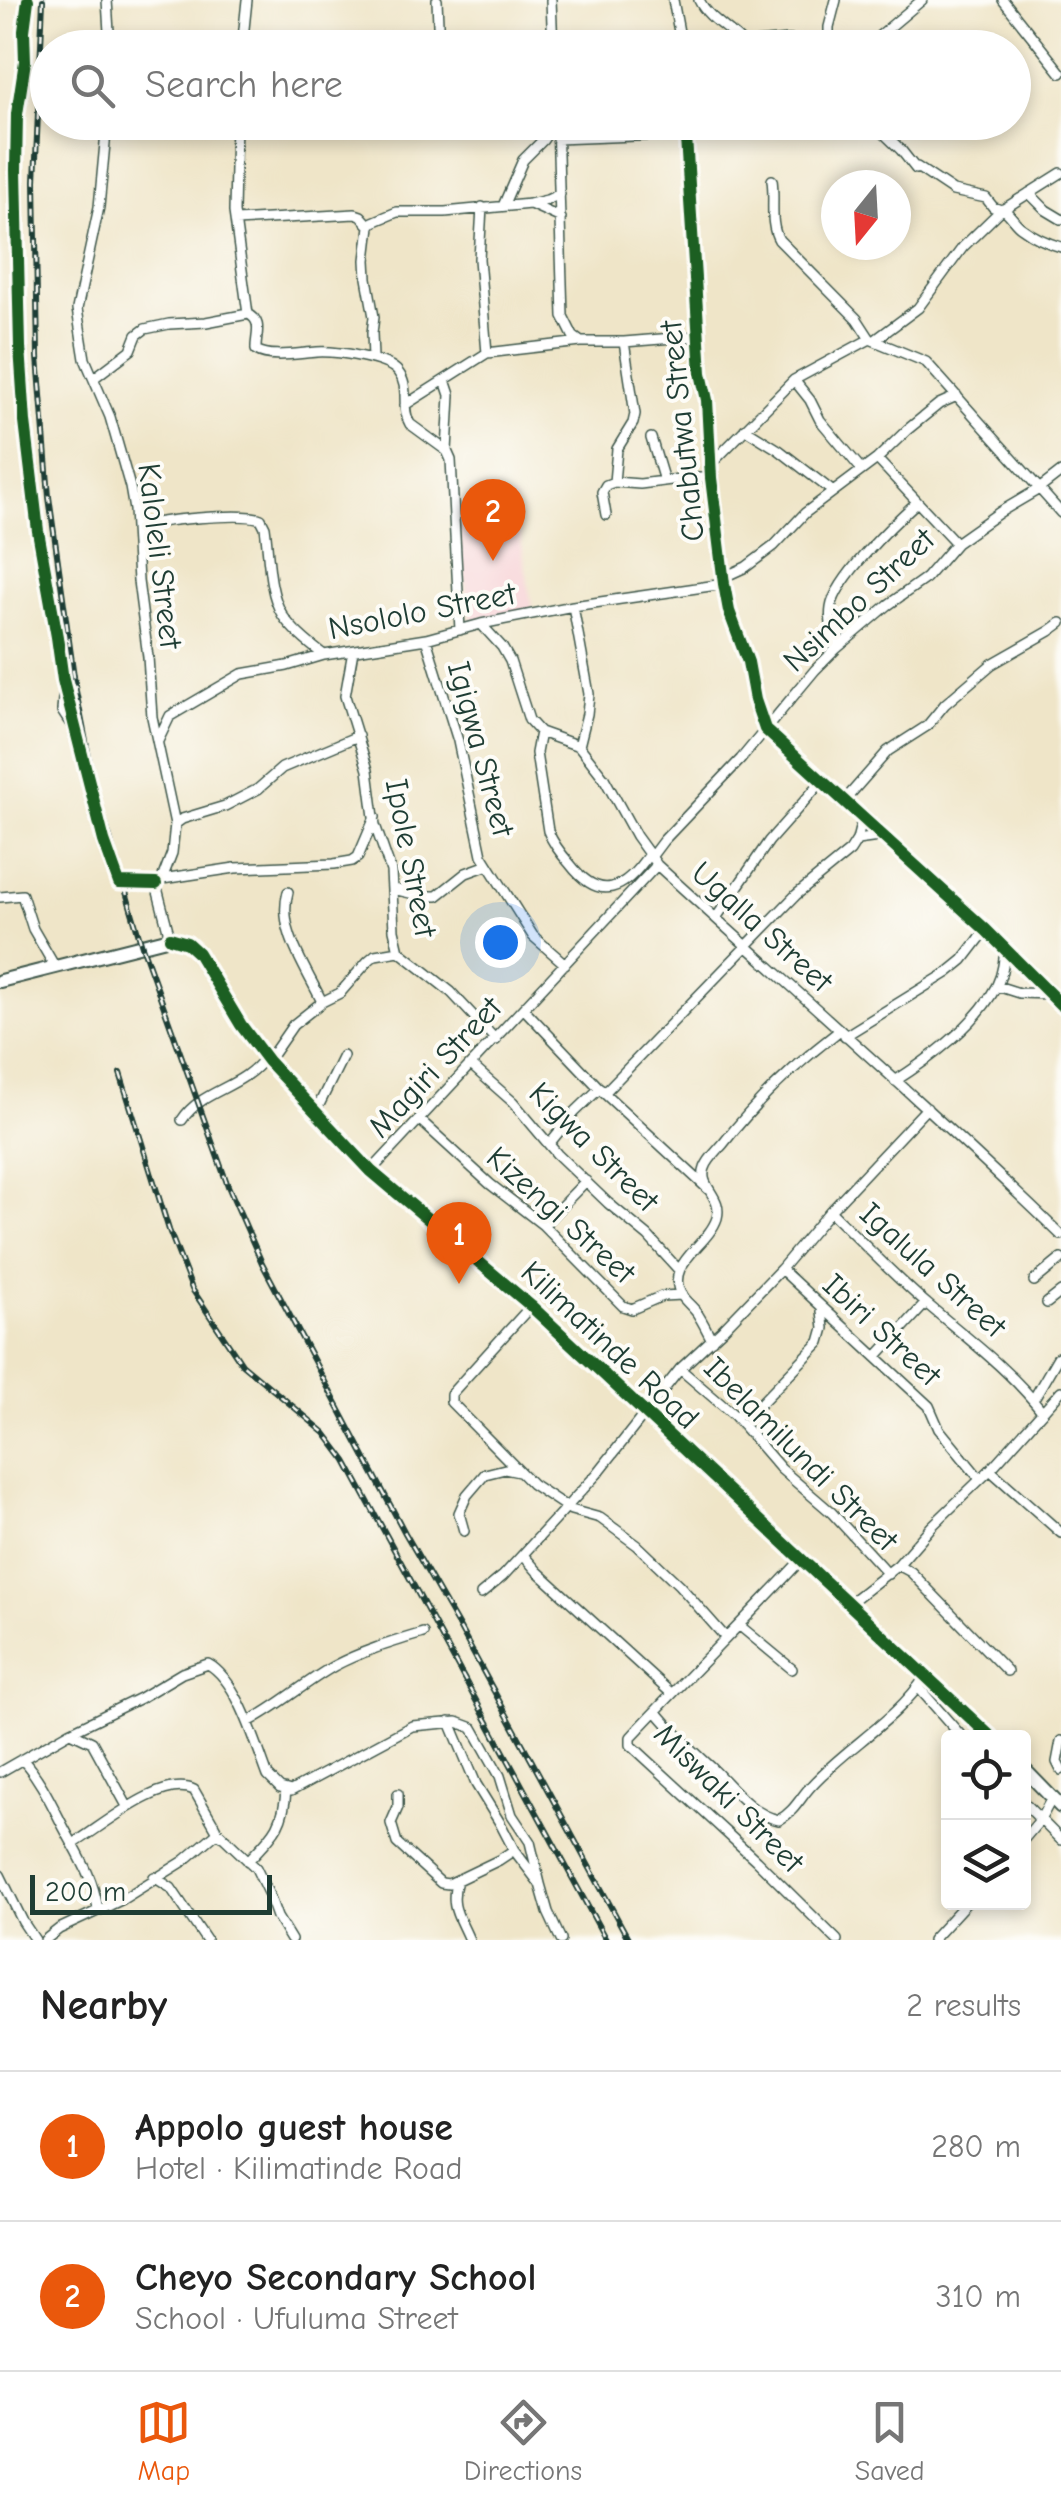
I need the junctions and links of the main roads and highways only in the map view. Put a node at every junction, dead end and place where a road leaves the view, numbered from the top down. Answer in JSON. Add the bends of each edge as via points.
{"nodes":[{"id":1,"x":0,"y":981,"type":"edge"},
{"id":2,"x":982,"y":1730,"type":"edge"},
{"id":3,"x":1031,"y":1776,"type":"edge"},
{"id":4,"x":1057,"y":1802,"type":"edge"}],
"edges":[{"from":1,"to":2,"type":"main road","name":"Kilimatinde Road","via":[[170,938],[187,942],[266,1059],[371,1171],[531,1306],[922,1682]]},
{"from":3,"to":4,"type":"main road"}]}
